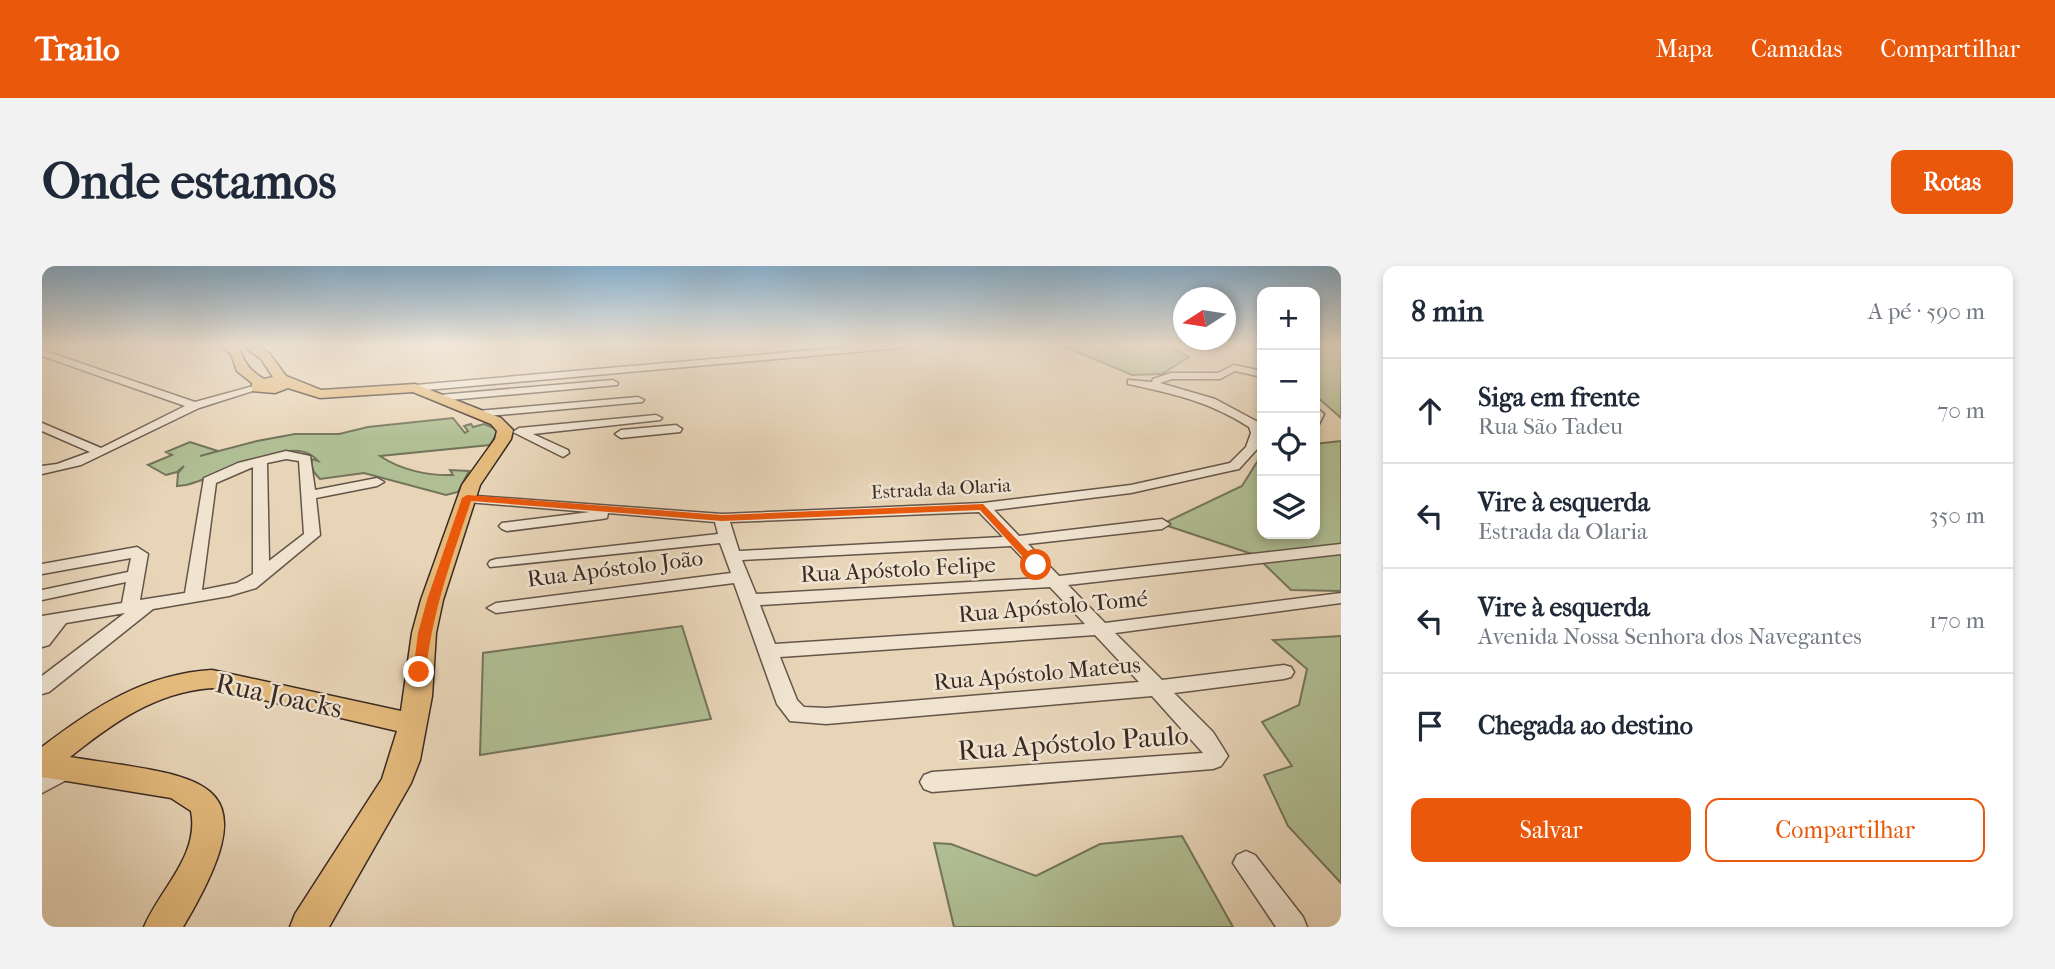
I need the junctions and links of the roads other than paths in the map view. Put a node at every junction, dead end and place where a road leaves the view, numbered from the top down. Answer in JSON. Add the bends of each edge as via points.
{"nodes":[{"id":1,"x":556,"y":375,"type":"edge"},
{"id":2,"x":108,"y":376,"type":"edge"},
{"id":3,"x":249,"y":376,"type":"edge"},
{"id":4,"x":279,"y":376,"type":"edge"},
{"id":5,"x":547,"y":376,"type":"edge"},
{"id":6,"x":1220,"y":376,"type":"edge"},
{"id":7,"x":1167,"y":381,"type":"junction"},
{"id":8,"x":1132,"y":382,"type":"dead end"},
{"id":9,"x":613,"y":383,"type":"dead end"},
{"id":10,"x":286,"y":385,"type":"junction"},
{"id":11,"x":258,"y":386,"type":"junction"},
{"id":12,"x":561,"y":387,"type":"junction"},
{"id":13,"x":415,"y":388,"type":"junction"},
{"id":14,"x":439,"y":398,"type":"junction"},
{"id":15,"x":638,"y":400,"type":"dead end"},
{"id":16,"x":567,"y":405,"type":"junction"},
{"id":17,"x":195,"y":406,"type":"junction"},
{"id":18,"x":477,"y":414,"type":"junction"},
{"id":19,"x":1257,"y":417,"type":"edge"},
{"id":20,"x":1245,"y":419,"type":"junction"},
{"id":21,"x":1257,"y":420,"type":"edge"},
{"id":22,"x":574,"y":426,"type":"junction"},
{"id":23,"x":42,"y":427,"type":"edge"},
{"id":24,"x":676,"y":429,"type":"dead end"},
{"id":25,"x":652,"y":431,"type":"junction"},
{"id":26,"x":513,"y":433,"type":"junction"},
{"id":27,"x":621,"y":434,"type":"dead end"},
{"id":28,"x":100,"y":452,"type":"junction"},
{"id":29,"x":563,"y":453,"type":"dead end"},
{"id":30,"x":260,"y":461,"type":"junction"},
{"id":31,"x":47,"y":470,"type":"edge"},
{"id":32,"x":377,"y":482,"type":"dead end"},
{"id":33,"x":42,"y":486,"type":"edge"},
{"id":34,"x":309,"y":495,"type":"junction"},
{"id":35,"x":467,"y":498,"type":"junction"},
{"id":36,"x":983,"y":507,"type":"junction"},
{"id":37,"x":640,"y":511,"type":"junction"},
{"id":38,"x":722,"y":518,"type":"junction"},
{"id":39,"x":1162,"y":524,"type":"dead end"},
{"id":40,"x":507,"y":526,"type":"dead end"},
{"id":41,"x":726,"y":538,"type":"junction"},
{"id":42,"x":1013,"y":541,"type":"junction"},
{"id":43,"x":1341,"y":549,"type":"edge"},
{"id":44,"x":733,"y":556,"type":"junction"},
{"id":45,"x":496,"y":564,"type":"dead end"},
{"id":46,"x":42,"y":569,"type":"edge"},
{"id":47,"x":137,"y":575,"type":"junction"},
{"id":48,"x":261,"y":576,"type":"junction"},
{"id":49,"x":741,"y":578,"type":"junction"},
{"id":50,"x":1054,"y":582,"type":"junction"},
{"id":51,"x":42,"y":595,"type":"edge"},
{"id":52,"x":193,"y":596,"type":"junction"},
{"id":53,"x":1341,"y":598,"type":"edge"},
{"id":54,"x":749,"y":600,"type":"junction"},
{"id":55,"x":139,"y":606,"type":"junction"},
{"id":56,"x":496,"y":608,"type":"dead end"},
{"id":57,"x":50,"y":620,"type":"edge"},
{"id":58,"x":1101,"y":629,"type":"junction"},
{"id":59,"x":42,"y":641,"type":"edge"},
{"id":60,"x":768,"y":651,"type":"junction"},
{"id":61,"x":1284,"y":672,"type":"dead end"},
{"id":62,"x":42,"y":687,"type":"edge"},
{"id":63,"x":1158,"y":688,"type":"junction"},
{"id":64,"x":412,"y":724,"type":"junction"},
{"id":65,"x":49,"y":770,"type":"edge"},
{"id":66,"x":932,"y":782,"type":"dead end"},
{"id":67,"x":1246,"y":863,"type":"dead end"},
{"id":68,"x":162,"y":927,"type":"edge"},
{"id":69,"x":308,"y":927,"type":"edge"},
{"id":70,"x":1293,"y":927,"type":"edge"}],
"edges":[{"from":1,"to":12,"type":"street"},
{"from":2,"to":17,"type":"street"},
{"from":3,"to":11,"type":"main road"},
{"from":4,"to":10,"type":"main road"},
{"from":5,"to":13,"type":"street"},
{"from":6,"to":7,"type":"street"},
{"from":7,"to":8,"type":"street"},
{"from":7,"to":19,"type":"street","via":[[1222,396]]},
{"from":7,"to":20,"type":"street"},
{"from":9,"to":12,"type":"street"},
{"from":10,"to":11,"type":"main road"},
{"from":10,"to":13,"type":"main road","via":[[320,394]]},
{"from":11,"to":17,"type":"street"},
{"from":12,"to":14,"type":"street"},
{"from":12,"to":16,"type":"street"},
{"from":13,"to":14,"type":"main road"},
{"from":14,"to":18,"type":"main road"},
{"from":15,"to":16,"type":"street"},
{"from":16,"to":18,"type":"street"},
{"from":16,"to":22,"type":"street"},
{"from":17,"to":28,"type":"street"},
{"from":18,"to":26,"type":"main road"},
{"from":20,"to":21,"type":"street"},
{"from":20,"to":36,"type":"street","name":"Estrada da Olaria","via":[[1257,433],[1252,448],[1234,466],[1131,489]]},
{"from":22,"to":25,"type":"street","via":[[650,418]]},
{"from":22,"to":26,"type":"street"},
{"from":23,"to":28,"type":"street"},
{"from":24,"to":25,"type":"street"},
{"from":25,"to":27,"type":"street"},
{"from":26,"to":29,"type":"street"},
{"from":26,"to":35,"type":"main road","via":[[482,467]]},
{"from":28,"to":31,"type":"street"},
{"from":30,"to":34,"type":"street","via":[[303,455]]},
{"from":30,"to":48,"type":"street"},
{"from":30,"to":52,"type":"street","via":[[207,485]]},
{"from":31,"to":33,"type":"street"},
{"from":32,"to":34,"type":"street"},
{"from":34,"to":48,"type":"street","via":[[312,536]]},
{"from":35,"to":37,"type":"street","name":"Estrada da Olaria"},
{"from":35,"to":64,"type":"main road","via":[[424,633]]},
{"from":36,"to":38,"type":"street","name":"Estrada da Olaria"},
{"from":36,"to":42,"type":"street"},
{"from":37,"to":38,"type":"street","name":"Estrada da Olaria"},
{"from":37,"to":40,"type":"street"},
{"from":38,"to":41,"type":"street"},
{"from":39,"to":42,"type":"street"},
{"from":41,"to":44,"type":"street"},
{"from":41,"to":45,"type":"street"},
{"from":42,"to":44,"type":"street"},
{"from":42,"to":50,"type":"street"},
{"from":43,"to":50,"type":"street","name":"Rua Apóstolo Felipe"},
{"from":44,"to":49,"type":"street"},
{"from":46,"to":47,"type":"street","via":[[133,552],[140,554]]},
{"from":47,"to":51,"type":"street"},
{"from":47,"to":55,"type":"street"},
{"from":48,"to":52,"type":"street","via":[[241,587]]},
{"from":49,"to":54,"type":"street"},
{"from":49,"to":56,"type":"street","name":"Rua Apóstolo João"},
{"from":50,"to":54,"type":"street","name":"Rua Apóstolo Felipe"},
{"from":50,"to":58,"type":"street"},
{"from":52,"to":55,"type":"street"},
{"from":53,"to":58,"type":"street","name":"Rua Apóstolo Tomé"},
{"from":54,"to":60,"type":"street"},
{"from":55,"to":57,"type":"street"},
{"from":55,"to":62,"type":"street"},
{"from":57,"to":59,"type":"street"},
{"from":58,"to":60,"type":"street","name":"Rua Apóstolo Tomé"},
{"from":58,"to":63,"type":"street"},
{"from":60,"to":63,"type":"street","name":"Rua Apóstolo Mateus","via":[[793,713],[802,716]]},
{"from":61,"to":63,"type":"street","name":"Rua Apóstolo Mateus"},
{"from":63,"to":66,"type":"street","name":"Rua Apóstolo Paulo","via":[[1211,744],[1217,756],[1213,760]]},
{"from":64,"to":65,"type":"main road","name":"Rua Joacks","via":[[194,678],[159,688],[118,709]]},
{"from":64,"to":69,"type":"main road","via":[[396,783]]},
{"from":65,"to":68,"type":"main road","via":[[176,786],[206,807],[210,827],[204,851]]},
{"from":67,"to":70,"type":"street"}]}
